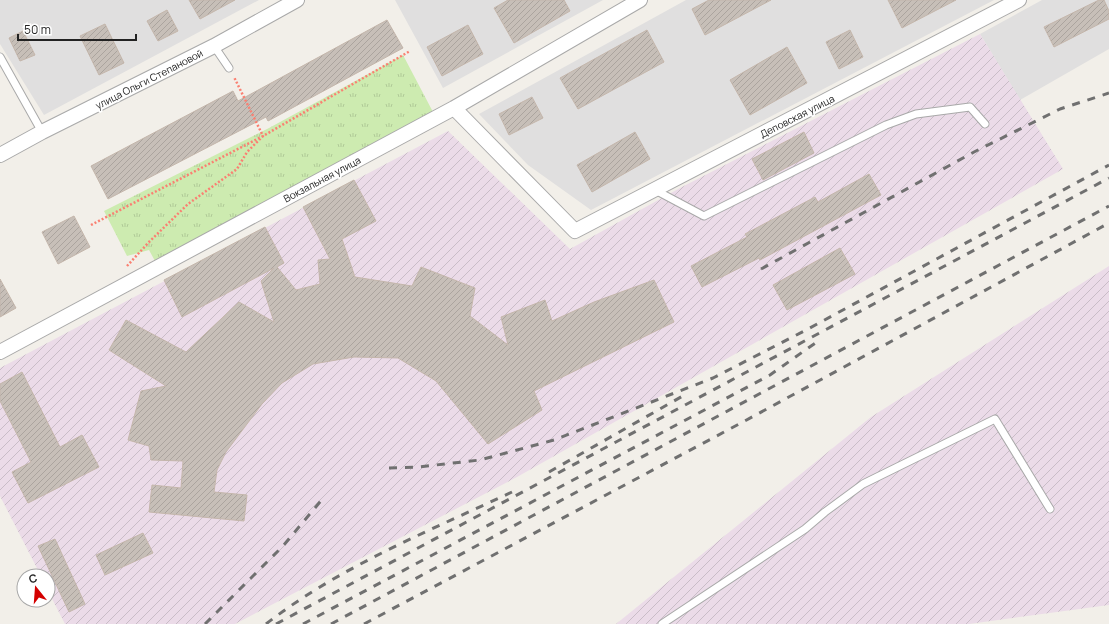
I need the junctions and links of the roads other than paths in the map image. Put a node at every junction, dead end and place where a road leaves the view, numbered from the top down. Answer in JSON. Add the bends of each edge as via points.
{"nodes":[{"id":1,"x":297,"y":0,"type":"edge"},
{"id":2,"x":640,"y":0,"type":"edge"},
{"id":3,"x":1019,"y":0,"type":"edge"},
{"id":4,"x":624,"y":4,"type":"edge"},
{"id":5,"x":214,"y":46,"type":"junction"},
{"id":6,"x":0,"y":57,"type":"edge"},
{"id":7,"x":229,"y":68,"type":"road end"},
{"id":8,"x":454,"y":108,"type":"junction"},
{"id":9,"x":985,"y":124,"type":"dead end"},
{"id":10,"x":42,"y":132,"type":"junction"},
{"id":11,"x":0,"y":156,"type":"edge"},
{"id":12,"x":655,"y":190,"type":"junction"},
{"id":13,"x":0,"y":352,"type":"edge"},
{"id":14,"x":1050,"y":509,"type":"dead end"},
{"id":15,"x":662,"y":624,"type":"edge"}],
"edges":[{"from":1,"to":5,"type":"street","name":"улица Ольги Степановой"},
{"from":2,"to":4,"type":"street","name":"Вокзальная улица"},
{"from":3,"to":12,"type":"street","name":"Деповская улица"},
{"from":4,"to":8,"type":"street","name":"Вокзальная улица"},
{"from":5,"to":7,"type":"lane"},
{"from":5,"to":10,"type":"street","name":"улица Ольги Степановой"},
{"from":6,"to":10,"type":"lane"},
{"from":8,"to":12,"type":"street","name":"Деповская улица","via":[[575,231]]},
{"from":8,"to":13,"type":"street","name":"Вокзальная улица"},
{"from":9,"to":12,"type":"lane","via":[[970,106],[916,114],[886,125],[704,216]]},
{"from":10,"to":11,"type":"street","name":"улица Ольги Степановой"},
{"from":14,"to":15,"type":"lane","via":[[995,419],[863,484],[805,529]]}]}
